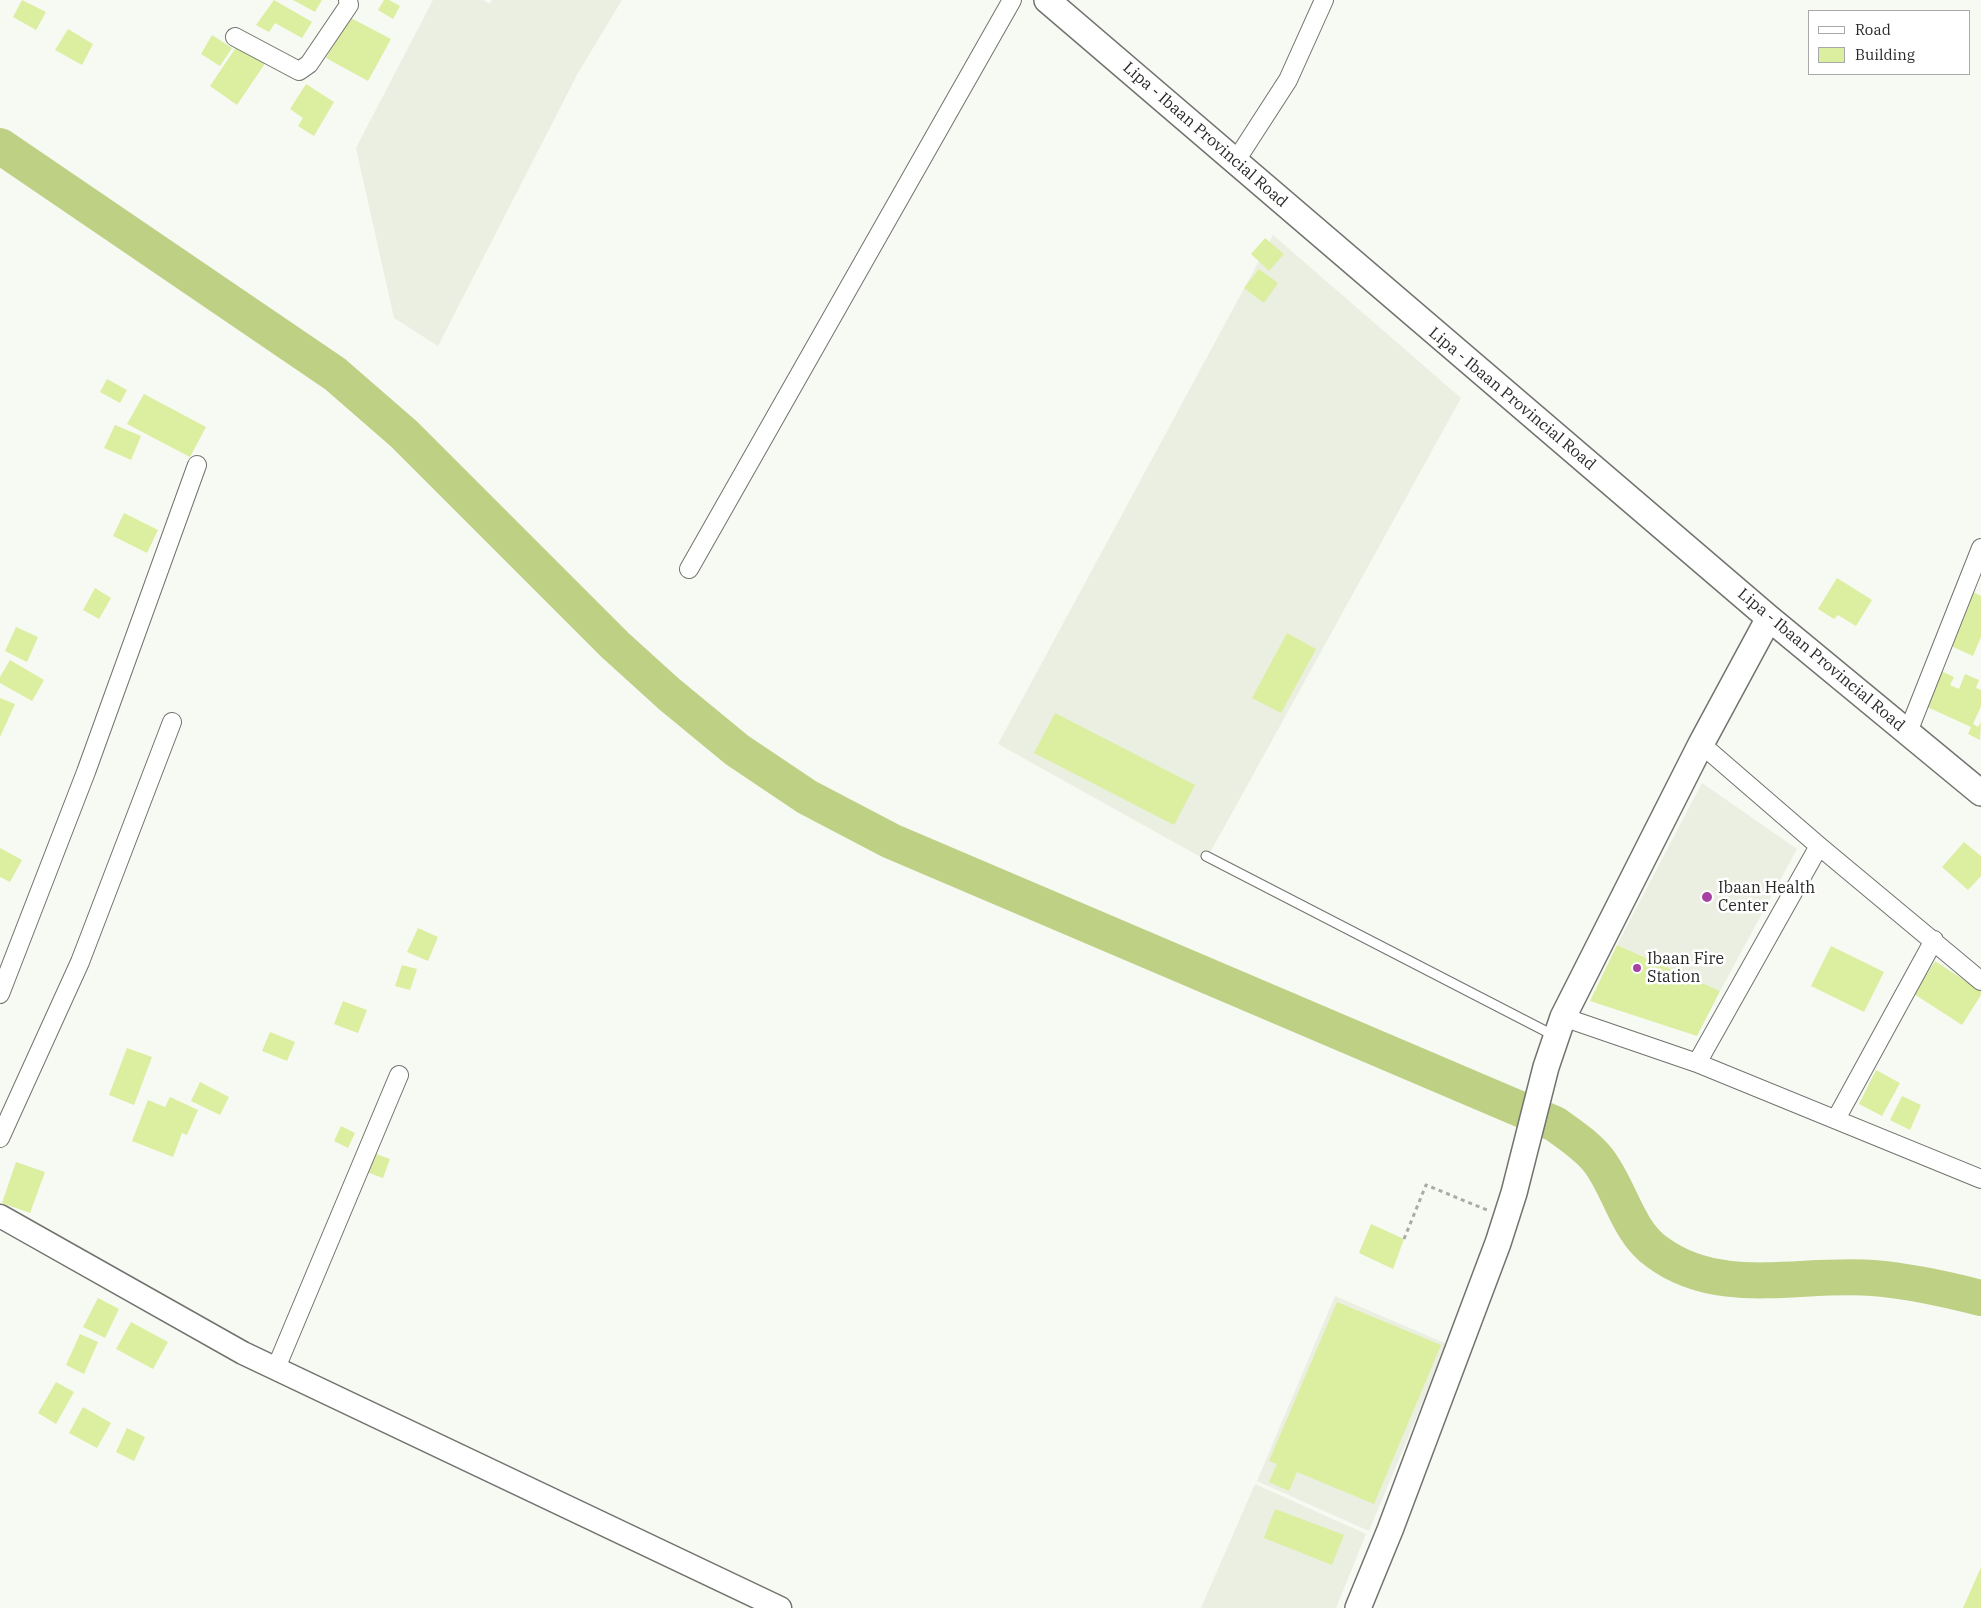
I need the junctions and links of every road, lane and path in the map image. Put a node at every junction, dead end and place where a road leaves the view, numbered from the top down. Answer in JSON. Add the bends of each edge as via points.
{"nodes":[{"id":1,"x":348,"y":0,"type":"edge"},
{"id":2,"x":1012,"y":0,"type":"edge"},
{"id":3,"x":1048,"y":0,"type":"edge"},
{"id":4,"x":1324,"y":0,"type":"edge"},
{"id":5,"x":235,"y":38,"type":"dead end"},
{"id":6,"x":1235,"y":162,"type":"junction"},
{"id":7,"x":197,"y":465,"type":"dead end"},
{"id":8,"x":1981,"y":548,"type":"edge"},
{"id":9,"x":688,"y":569,"type":"dead end"},
{"id":10,"x":1769,"y":618,"type":"junction"},
{"id":11,"x":172,"y":722,"type":"dead end"},
{"id":12,"x":1908,"y":732,"type":"junction"},
{"id":13,"x":1701,"y":744,"type":"junction"},
{"id":14,"x":1981,"y":793,"type":"edge"},
{"id":15,"x":1819,"y":846,"type":"junction"},
{"id":16,"x":1206,"y":856,"type":"dead end"},
{"id":17,"x":1934,"y":940,"type":"junction"},
{"id":18,"x":1981,"y":981,"type":"edge"},
{"id":19,"x":0,"y":994,"type":"edge"},
{"id":20,"x":1559,"y":1027,"type":"junction"},
{"id":21,"x":1697,"y":1063,"type":"junction"},
{"id":22,"x":399,"y":1075,"type":"dead end"},
{"id":23,"x":1836,"y":1119,"type":"junction"},
{"id":24,"x":0,"y":1138,"type":"edge"},
{"id":25,"x":1981,"y":1179,"type":"edge"},
{"id":26,"x":0,"y":1216,"type":"edge"},
{"id":27,"x":1506,"y":1218,"type":"junction"},
{"id":28,"x":1404,"y":1239,"type":"dead end"},
{"id":29,"x":276,"y":1368,"type":"junction"},
{"id":30,"x":780,"y":1608,"type":"edge"},
{"id":31,"x":1358,"y":1608,"type":"edge"}],
"edges":[{"from":1,"to":5,"type":"street","via":[[349,5],[308,64],[298,71]]},
{"from":2,"to":9,"type":"street"},
{"from":3,"to":6,"type":"main road","name":"Lipa - Ibaan Provincial Road"},
{"from":4,"to":6,"type":"street","via":[[1288,80]]},
{"from":6,"to":10,"type":"main road","name":"Lipa - Ibaan Provincial Road"},
{"from":7,"to":19,"type":"street","via":[[86,772]]},
{"from":8,"to":12,"type":"street"},
{"from":10,"to":12,"type":"main road","name":"Lipa - Ibaan Provincial Road"},
{"from":10,"to":13,"type":"main road"},
{"from":11,"to":24,"type":"street","via":[[80,962]]},
{"from":12,"to":14,"type":"main road","name":"Lipa - Ibaan Provincial Road"},
{"from":13,"to":15,"type":"street"},
{"from":13,"to":20,"type":"main road"},
{"from":15,"to":17,"type":"street"},
{"from":15,"to":21,"type":"street"},
{"from":16,"to":20,"type":"lane"},
{"from":17,"to":18,"type":"street"},
{"from":17,"to":23,"type":"street"},
{"from":20,"to":21,"type":"street"},
{"from":20,"to":27,"type":"main road"},
{"from":21,"to":23,"type":"street"},
{"from":22,"to":29,"type":"street"},
{"from":23,"to":25,"type":"street"},
{"from":26,"to":29,"type":"street","via":[[243,1353]]},
{"from":27,"to":28,"type":"path","via":[[1426,1185]]},
{"from":27,"to":31,"type":"main road"},
{"from":29,"to":30,"type":"street"}]}
